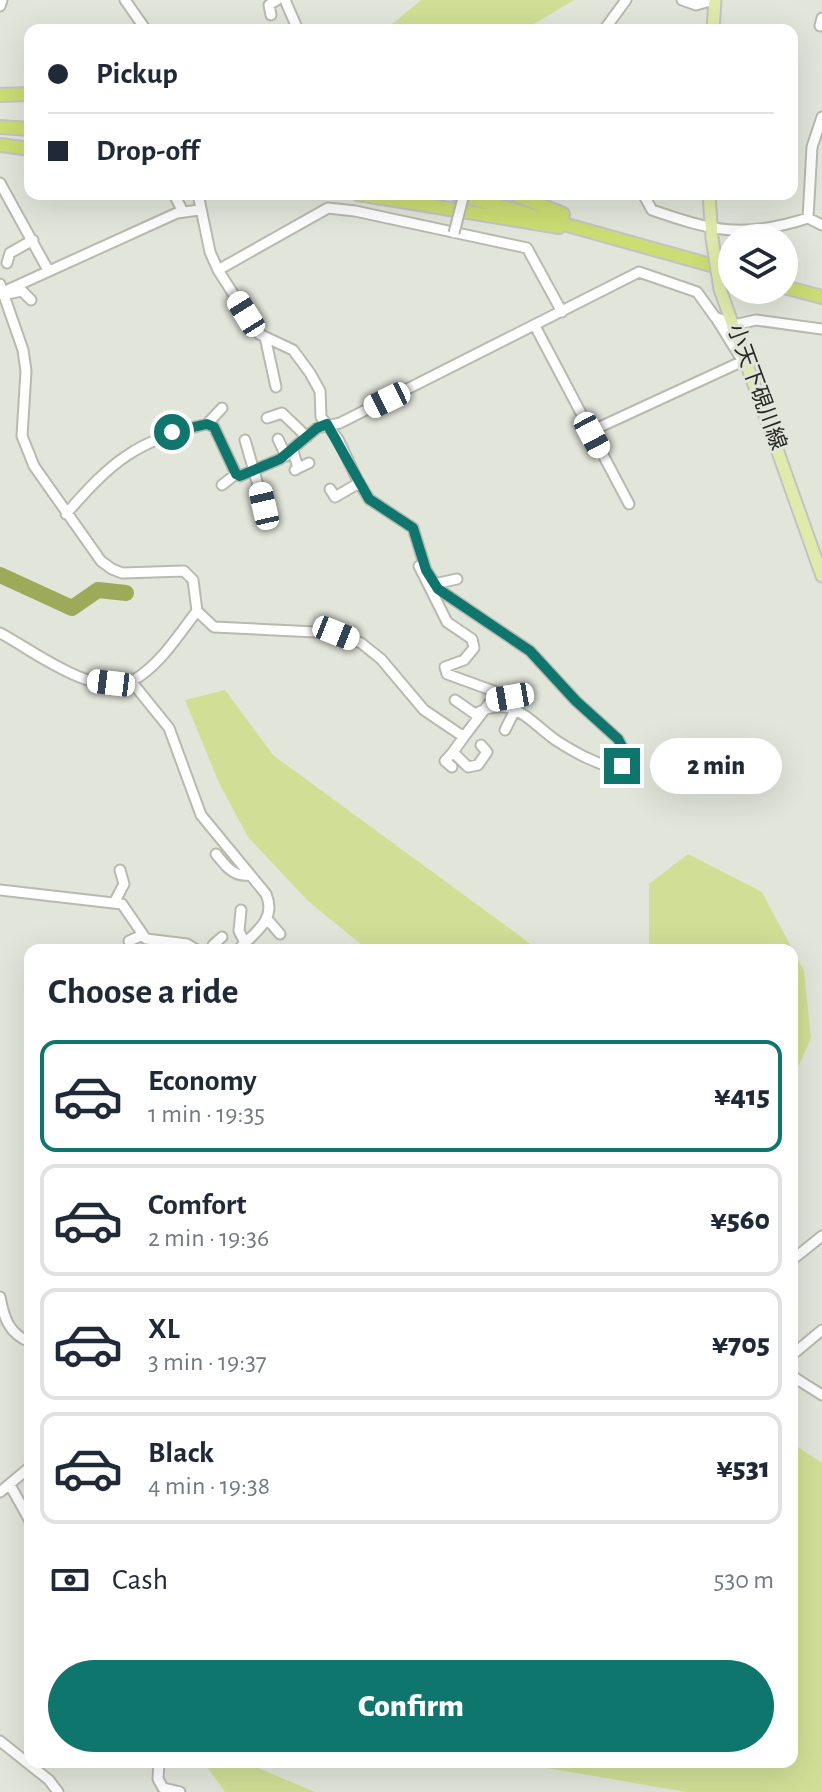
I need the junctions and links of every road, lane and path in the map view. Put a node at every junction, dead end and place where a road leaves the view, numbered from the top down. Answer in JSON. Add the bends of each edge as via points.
{"nodes":[{"id":1,"x":2,"y":0,"type":"edge"},
{"id":2,"x":125,"y":0,"type":"edge"},
{"id":3,"x":277,"y":0,"type":"edge"},
{"id":4,"x":285,"y":0,"type":"edge"},
{"id":5,"x":626,"y":0,"type":"edge"},
{"id":6,"x":682,"y":0,"type":"edge"},
{"id":7,"x":714,"y":0,"type":"edge"},
{"id":8,"x":0,"y":6,"type":"edge"},
{"id":9,"x":271,"y":15,"type":"dead end"},
{"id":10,"x":142,"y":24,"type":"edge"},
{"id":11,"x":295,"y":24,"type":"edge"},
{"id":12,"x":608,"y":24,"type":"edge"},
{"id":13,"x":713,"y":24,"type":"edge"},
{"id":14,"x":24,"y":94,"type":"edge"},
{"id":15,"x":0,"y":95,"type":"edge"},
{"id":16,"x":822,"y":117,"type":"edge"},
{"id":17,"x":0,"y":127,"type":"edge"},
{"id":18,"x":24,"y":129,"type":"edge"},
{"id":19,"x":0,"y":145,"type":"edge"},
{"id":20,"x":24,"y":148,"type":"edge"},
{"id":21,"x":0,"y":183,"type":"edge"},
{"id":22,"x":177,"y":200,"type":"edge"},
{"id":23,"x":198,"y":200,"type":"edge"},
{"id":24,"x":401,"y":200,"type":"edge"},
{"id":25,"x":462,"y":200,"type":"edge"},
{"id":26,"x":479,"y":200,"type":"edge"},
{"id":27,"x":527,"y":200,"type":"edge"},
{"id":28,"x":646,"y":200,"type":"edge"},
{"id":29,"x":709,"y":200,"type":"edge"},
{"id":30,"x":199,"y":210,"type":"junction"},
{"id":31,"x":183,"y":212,"type":"junction"},
{"id":32,"x":808,"y":218,"type":"junction"},
{"id":33,"x":822,"y":225,"type":"edge"},
{"id":34,"x":595,"y":231,"type":"junction"},
{"id":35,"x":454,"y":233,"type":"junction"},
{"id":36,"x":711,"y":234,"type":"junction"},
{"id":37,"x":33,"y":240,"type":"junction"},
{"id":38,"x":636,"y":243,"type":"junction"},
{"id":39,"x":7,"y":263,"type":"dead end"},
{"id":40,"x":718,"y":267,"type":"edge"},
{"id":41,"x":48,"y":270,"type":"junction"},
{"id":42,"x":218,"y":270,"type":"junction"},
{"id":43,"x":798,"y":291,"type":"edge"},
{"id":44,"x":3,"y":297,"type":"edge"},
{"id":45,"x":822,"y":297,"type":"edge"},
{"id":46,"x":31,"y":300,"type":"dead end"},
{"id":47,"x":562,"y":312,"type":"junction"},
{"id":48,"x":715,"y":317,"type":"junction"},
{"id":49,"x":734,"y":325,"type":"junction"},
{"id":50,"x":535,"y":326,"type":"junction"},
{"id":51,"x":822,"y":329,"type":"edge"},
{"id":52,"x":265,"y":337,"type":"junction"},
{"id":53,"x":746,"y":361,"type":"junction"},
{"id":54,"x":276,"y":387,"type":"dead end"},
{"id":55,"x":222,"y":408,"type":"dead end"},
{"id":56,"x":267,"y":418,"type":"dead end"},
{"id":57,"x":207,"y":424,"type":"junction"},
{"id":58,"x":327,"y":424,"type":"junction"},
{"id":59,"x":591,"y":431,"type":"junction"},
{"id":60,"x":307,"y":437,"type":"junction"},
{"id":61,"x":278,"y":439,"type":"dead end"},
{"id":62,"x":245,"y":440,"type":"dead end"},
{"id":63,"x":290,"y":454,"type":"junction"},
{"id":64,"x":309,"y":463,"type":"dead end"},
{"id":65,"x":254,"y":471,"type":"junction"},
{"id":66,"x":236,"y":474,"type":"junction"},
{"id":67,"x":359,"y":483,"type":"junction"},
{"id":68,"x":222,"y":485,"type":"dead end"},
{"id":69,"x":325,"y":503,"type":"dead end"},
{"id":70,"x":629,"y":504,"type":"dead end"},
{"id":71,"x":264,"y":506,"type":"dead end"},
{"id":72,"x":66,"y":514,"type":"junction"},
{"id":73,"x":425,"y":553,"type":"junction"},
{"id":74,"x":822,"y":576,"type":"edge"},
{"id":75,"x":457,"y":579,"type":"dead end"},
{"id":76,"x":434,"y":584,"type":"junction"},
{"id":77,"x":197,"y":611,"type":"junction"},
{"id":78,"x":0,"y":633,"type":"edge"},
{"id":79,"x":131,"y":681,"type":"junction"},
{"id":80,"x":455,"y":700,"type":"dead end"},
{"id":81,"x":481,"y":710,"type":"junction"},
{"id":82,"x":515,"y":710,"type":"junction"},
{"id":83,"x":505,"y":730,"type":"dead end"},
{"id":84,"x":466,"y":734,"type":"junction"},
{"id":85,"x":481,"y":745,"type":"dead end"},
{"id":86,"x":453,"y":752,"type":"junction"},
{"id":87,"x":452,"y":767,"type":"dead end"},
{"id":88,"x":216,"y":854,"type":"dead end"},
{"id":89,"x":120,"y":870,"type":"dead end"},
{"id":90,"x":249,"y":875,"type":"junction"},
{"id":91,"x":0,"y":890,"type":"edge"},
{"id":92,"x":114,"y":903,"type":"junction"},
{"id":93,"x":241,"y":910,"type":"dead end"},
{"id":94,"x":268,"y":920,"type":"junction"},
{"id":95,"x":280,"y":934,"type":"dead end"},
{"id":96,"x":143,"y":935,"type":"junction"},
{"id":97,"x":222,"y":937,"type":"dead end"},
{"id":98,"x":129,"y":941,"type":"dead end"},
{"id":99,"x":187,"y":944,"type":"edge"},
{"id":100,"x":214,"y":944,"type":"edge"},
{"id":101,"x":242,"y":944,"type":"edge"},
{"id":102,"x":244,"y":944,"type":"edge"},
{"id":103,"x":822,"y":1236,"type":"edge"},
{"id":104,"x":798,"y":1255,"type":"edge"},
{"id":105,"x":0,"y":1297,"type":"edge"},
{"id":106,"x":822,"y":1330,"type":"edge"},
{"id":107,"x":24,"y":1340,"type":"edge"},
{"id":108,"x":798,"y":1350,"type":"edge"},
{"id":109,"x":798,"y":1380,"type":"edge"},
{"id":110,"x":822,"y":1395,"type":"edge"},
{"id":111,"x":24,"y":1472,"type":"edge"},
{"id":112,"x":10,"y":1485,"type":"junction"},
{"id":113,"x":0,"y":1492,"type":"edge"},
{"id":114,"x":24,"y":1510,"type":"edge"},
{"id":115,"x":0,"y":1741,"type":"edge"},
{"id":116,"x":24,"y":1760,"type":"edge"},
{"id":117,"x":34,"y":1768,"type":"edge"},
{"id":118,"x":159,"y":1768,"type":"edge"},
{"id":119,"x":58,"y":1792,"type":"edge"},
{"id":120,"x":180,"y":1792,"type":"edge"}],
"edges":[{"from":1,"to":8,"type":"street"},
{"from":2,"to":10,"type":"street"},
{"from":3,"to":9,"type":"street","via":[[269,5]]},
{"from":4,"to":11,"type":"street"},
{"from":5,"to":12,"type":"street"},
{"from":6,"to":7,"type":"street","via":[[696,5]]},
{"from":7,"to":13,"type":"main road"},
{"from":14,"to":15,"type":"highway"},
{"from":16,"to":32,"type":"street","via":[[812,147]]},
{"from":17,"to":18,"type":"highway"},
{"from":19,"to":20,"type":"highway"},
{"from":21,"to":37,"type":"street"},
{"from":22,"to":31,"type":"street"},
{"from":23,"to":30,"type":"street"},
{"from":24,"to":38,"type":"highway"},
{"from":25,"to":35,"type":"street","bridge":true},
{"from":26,"to":34,"type":"highway"},
{"from":27,"to":34,"type":"highway"},
{"from":28,"to":36,"type":"street","via":[[652,210]]},
{"from":29,"to":36,"type":"main road","name":"小天下硯川線"},
{"from":30,"to":31,"type":"street"},
{"from":30,"to":42,"type":"street"},
{"from":31,"to":41,"type":"street"},
{"from":32,"to":33,"type":"street"},
{"from":32,"to":36,"type":"street"},
{"from":34,"to":38,"type":"highway"},
{"from":35,"to":42,"type":"street","via":[[328,208]]},
{"from":35,"to":47,"type":"street","via":[[527,248]]},
{"from":36,"to":49,"type":"main road","name":"小天下硯川線","bridge":true,"via":[[720,289]]},
{"from":37,"to":39,"type":"street","via":[[10,253]]},
{"from":37,"to":41,"type":"street"},
{"from":38,"to":40,"type":"highway"},
{"from":41,"to":44,"type":"street"},
{"from":42,"to":52,"type":"street"},
{"from":43,"to":45,"type":"highway"},
{"from":44,"to":46,"type":"street","via":[[22,291]]},
{"from":44,"to":72,"type":"street","via":[[26,371],[22,436]]},
{"from":47,"to":48,"type":"street","via":[[639,272],[697,292]]},
{"from":47,"to":50,"type":"street"},
{"from":48,"to":49,"type":"street"},
{"from":48,"to":53,"type":"street"},
{"from":49,"to":51,"type":"street","via":[[756,320]]},
{"from":49,"to":53,"type":"main road","name":"小天下硯川線"},
{"from":50,"to":58,"type":"street","via":[[340,423]]},
{"from":50,"to":59,"type":"street"},
{"from":52,"to":54,"type":"street"},
{"from":52,"to":58,"type":"street","via":[[293,350],[302,361],[320,391],[321,417]]},
{"from":53,"to":59,"type":"street"},
{"from":53,"to":74,"type":"main road","name":"小天下硯川線"},
{"from":55,"to":57,"type":"street"},
{"from":56,"to":60,"type":"street","via":[[282,413]]},
{"from":57,"to":66,"type":"street","via":[[214,427]]},
{"from":57,"to":72,"type":"street","via":[[151,439],[133,450]]},
{"from":58,"to":60,"type":"street"},
{"from":58,"to":67,"type":"street"},
{"from":59,"to":70,"type":"street"},
{"from":60,"to":63,"type":"street"},
{"from":61,"to":63,"type":"street"},
{"from":62,"to":65,"type":"street"},
{"from":63,"to":64,"type":"street","via":[[296,469]]},
{"from":63,"to":65,"type":"street"},
{"from":65,"to":66,"type":"street"},
{"from":65,"to":71,"type":"street"},
{"from":66,"to":68,"type":"street"},
{"from":67,"to":69,"type":"street","via":[[332,493]]},
{"from":67,"to":73,"type":"street","via":[[369,499],[413,528]]},
{"from":72,"to":77,"type":"street","via":[[112,569],[184,571],[193,580]]},
{"from":73,"to":76,"type":"street"},
{"from":73,"to":81,"type":"street","via":[[417,558],[429,593],[447,622],[472,639],[474,648],[464,660],[445,667],[447,674],[510,697],[491,701]]},
{"from":75,"to":76,"type":"street"},
{"from":76,"to":82,"type":"street","via":[[530,651],[618,739],[629,760],[614,768],[590,761]]},
{"from":77,"to":79,"type":"street"},
{"from":77,"to":84,"type":"street","via":[[214,627],[336,633],[361,643],[424,710]]},
{"from":78,"to":79,"type":"street","via":[[74,677]]},
{"from":79,"to":90,"type":"street","via":[[169,728],[201,815]]},
{"from":80,"to":81,"type":"street","via":[[475,714]]},
{"from":81,"to":82,"type":"street","via":[[502,705]]},
{"from":81,"to":84,"type":"street"},
{"from":82,"to":83,"type":"street"},
{"from":84,"to":86,"type":"street"},
{"from":85,"to":86,"type":"street","via":[[487,752],[478,765],[468,767]]},
{"from":86,"to":87,"type":"street","via":[[445,761]]},
{"from":88,"to":90,"type":"street","via":[[230,870]]},
{"from":89,"to":92,"type":"street","via":[[124,884]]},
{"from":90,"to":94,"type":"street","via":[[271,907]]},
{"from":91,"to":92,"type":"street"},
{"from":92,"to":96,"type":"street","via":[[122,904]]},
{"from":93,"to":101,"type":"street"},
{"from":94,"to":95,"type":"street"},
{"from":94,"to":102,"type":"street"},
{"from":96,"to":98,"type":"street"},
{"from":96,"to":99,"type":"street"},
{"from":97,"to":100,"type":"street"},
{"from":103,"to":104,"type":"street"},
{"from":105,"to":107,"type":"street","via":[[8,1326]]},
{"from":106,"to":108,"type":"street"},
{"from":109,"to":110,"type":"street"},
{"from":111,"to":112,"type":"street"},
{"from":112,"to":113,"type":"street"},
{"from":112,"to":114,"type":"street"},
{"from":115,"to":116,"type":"street"},
{"from":117,"to":119,"type":"street"},
{"from":118,"to":120,"type":"street","via":[[163,1788]]}]}
